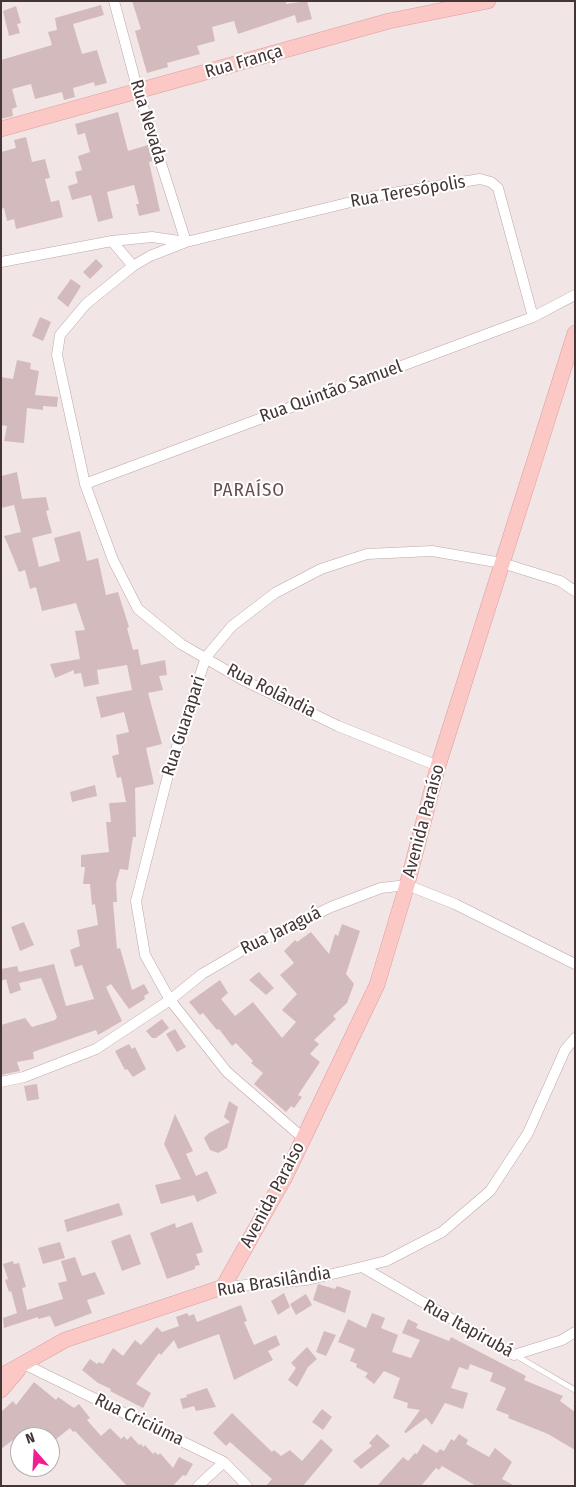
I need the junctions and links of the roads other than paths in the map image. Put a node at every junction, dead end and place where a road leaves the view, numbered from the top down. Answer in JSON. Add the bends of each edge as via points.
{"nodes":[{"id":1,"x":114,"y":1,"type":"edge"},
{"id":2,"x":488,"y":1,"type":"edge"},
{"id":3,"x":138,"y":92,"type":"junction"},
{"id":4,"x":1,"y":130,"type":"edge"},
{"id":5,"x":112,"y":241,"type":"junction"},
{"id":6,"x":186,"y":242,"type":"junction"},
{"id":7,"x":1,"y":262,"type":"edge"},
{"id":8,"x":134,"y":266,"type":"junction"},
{"id":9,"x":575,"y":296,"type":"edge"},
{"id":10,"x":533,"y":317,"type":"junction"},
{"id":11,"x":575,"y":333,"type":"edge"},
{"id":12,"x":71,"y":416,"type":"joint"},
{"id":13,"x":85,"y":484,"type":"junction"},
{"id":14,"x":502,"y":563,"type":"junction"},
{"id":15,"x":575,"y":590,"type":"edge"},
{"id":16,"x":206,"y":657,"type":"junction"},
{"id":17,"x":438,"y":766,"type":"junction"},
{"id":18,"x":407,"y":885,"type":"junction"},
{"id":19,"x":575,"y":964,"type":"edge"},
{"id":20,"x":170,"y":1000,"type":"junction"},
{"id":21,"x":575,"y":1038,"type":"edge"},
{"id":22,"x":1,"y":1082,"type":"edge"},
{"id":23,"x":303,"y":1138,"type":"junction"},
{"id":24,"x":362,"y":1267,"type":"junction"},
{"id":25,"x":223,"y":1287,"type":"junction"},
{"id":26,"x":575,"y":1332,"type":"edge"},
{"id":27,"x":514,"y":1355,"type":"junction"},
{"id":28,"x":24,"y":1364,"type":"junction"},
{"id":29,"x":1,"y":1376,"type":"edge"},
{"id":30,"x":1,"y":1390,"type":"edge"},
{"id":31,"x":575,"y":1390,"type":"edge"},
{"id":32,"x":224,"y":1462,"type":"junction"},
{"id":33,"x":198,"y":1486,"type":"edge"},
{"id":34,"x":247,"y":1486,"type":"edge"}],
"edges":[{"from":1,"to":3,"type":"street","name":"Rua Nevada"},
{"from":2,"to":3,"type":"main road","name":"Rua França","via":[[389,21]]},
{"from":3,"to":4,"type":"main road","name":"Rua França"},
{"from":3,"to":6,"type":"street","name":"Rua Nevada"},
{"from":5,"to":6,"type":"street","name":"Rua Teresópolis","via":[[152,237]]},
{"from":5,"to":7,"type":"street","name":"Rua Teresópolis"},
{"from":5,"to":8,"type":"street"},
{"from":6,"to":8,"type":"street","name":"Rua Teresópolis"},
{"from":6,"to":10,"type":"street","name":"Rua Teresópolis","via":[[380,195],[480,179],[498,188]]},
{"from":8,"to":12,"type":"street","name":"Rua Teresópolis","via":[[86,304],[60,335],[57,355]]},
{"from":9,"to":10,"type":"street","name":"Rua Quintão Samuel"},
{"from":10,"to":13,"type":"street","name":"Rua Quintão Samuel"},
{"from":11,"to":14,"type":"main road","name":"Avenida Paraíso"},
{"from":12,"to":13,"type":"street","name":"Rua Rolândia"},
{"from":13,"to":16,"type":"street","name":"Rua Rolândia","via":[[113,560],[138,609],[181,644]]},
{"from":14,"to":15,"type":"street","name":"Rua Guarapari","via":[[560,581]]},
{"from":14,"to":16,"type":"street","name":"Rua Guarapari","via":[[432,551],[367,554],[322,569],[275,593],[232,626]]},
{"from":14,"to":17,"type":"main road","name":"Avenida Paraíso"},
{"from":16,"to":17,"type":"street","name":"Rua Rolândia","via":[[243,680],[338,726]]},
{"from":16,"to":20,"type":"street","name":"Rua Guarapari","via":[[169,771],[136,901],[144,955]]},
{"from":17,"to":18,"type":"main road","name":"Avenida Paraíso"},
{"from":18,"to":19,"type":"street","name":"Rua Jaraguá","via":[[455,904]]},
{"from":18,"to":20,"type":"street","name":"Rua Jaraguá","via":[[381,888],[284,928],[202,974]]},
{"from":18,"to":23,"type":"main road","name":"Avenida Paraíso","via":[[377,985]]},
{"from":20,"to":22,"type":"street","name":"Rua Jaraguá","via":[[96,1049],[24,1078]]},
{"from":20,"to":23,"type":"street","name":"Rua Guarapari","via":[[227,1072]]},
{"from":21,"to":24,"type":"street","name":"Rua Brasilândia","via":[[565,1050],[528,1133],[490,1191],[442,1232],[386,1261]]},
{"from":23,"to":25,"type":"main road","name":"Avenida Paraíso","via":[[286,1175]]},
{"from":24,"to":25,"type":"street","name":"Rua Brasilândia","via":[[307,1280]]},
{"from":24,"to":27,"type":"street","name":"Rua Itapirubá"},
{"from":25,"to":28,"type":"main road","name":"Rua Brasilândia","via":[[65,1340]]},
{"from":26,"to":27,"type":"street","via":[[562,1340]]},
{"from":27,"to":31,"type":"lane","name":"Rua Itapirubá"},
{"from":28,"to":29,"type":"main road","name":"Rua Brasilândia"},
{"from":28,"to":30,"type":"main road"},
{"from":28,"to":32,"type":"street","name":"Rua Criciúma"},
{"from":32,"to":33,"type":"street"},
{"from":32,"to":34,"type":"street","name":"Rua Criciúma"}]}
